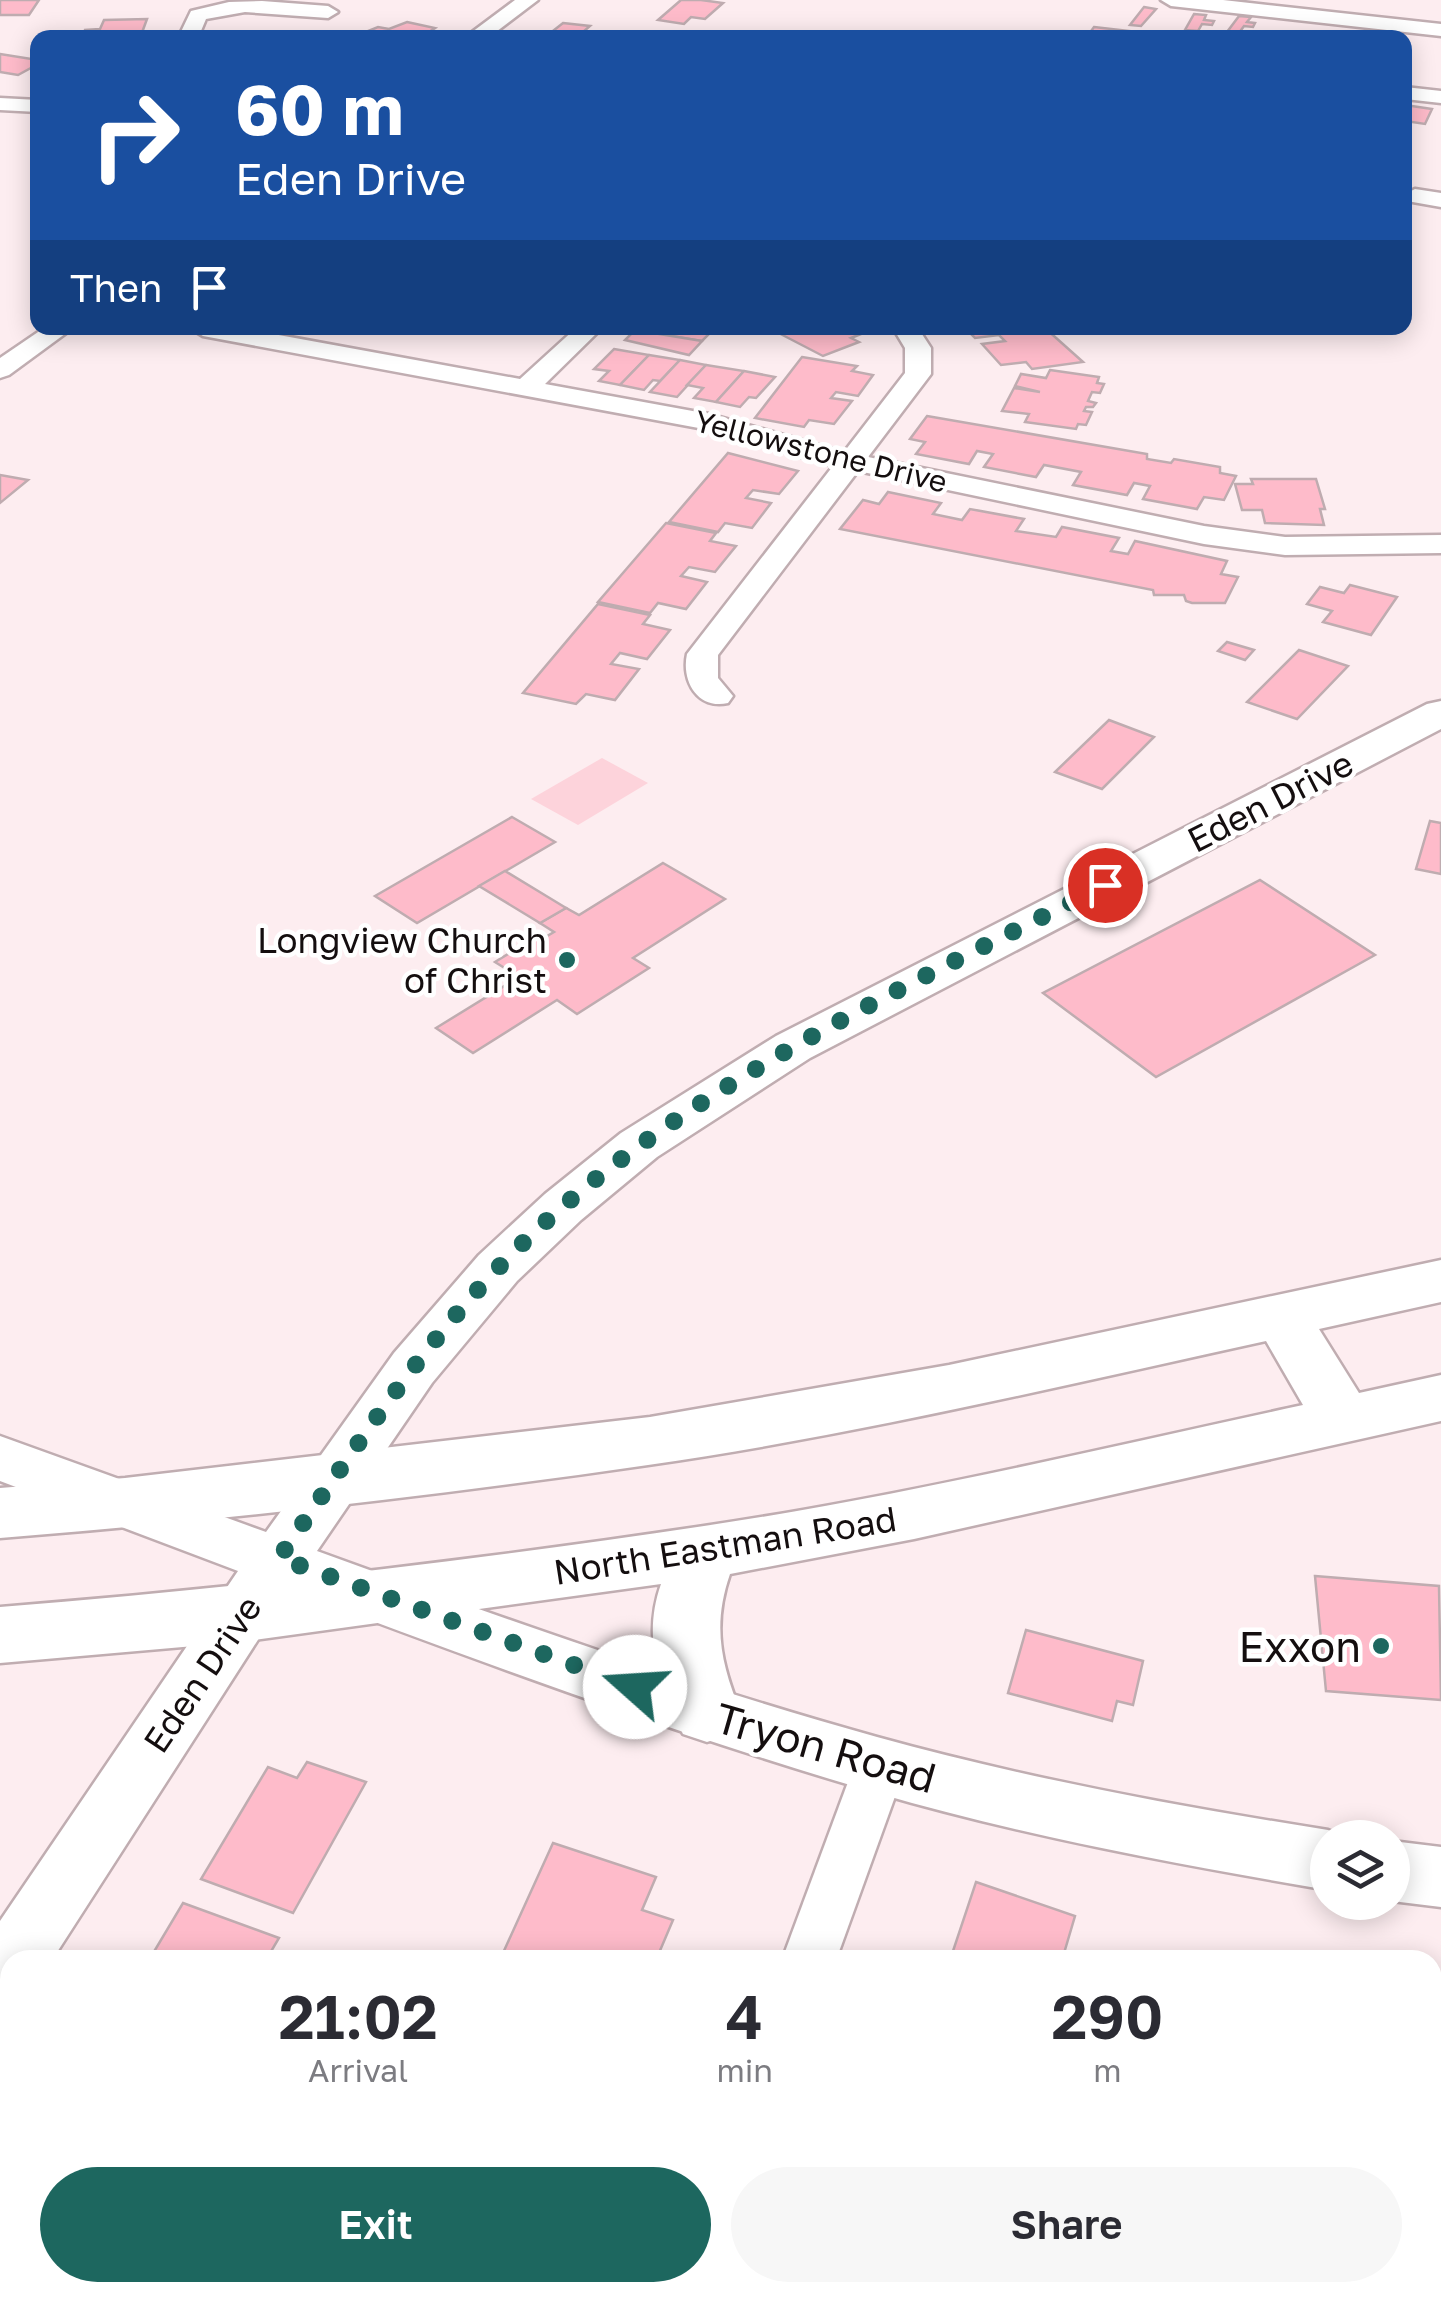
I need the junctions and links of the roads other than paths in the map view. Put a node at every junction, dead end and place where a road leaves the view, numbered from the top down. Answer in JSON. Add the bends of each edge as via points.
{"nodes":[{"id":1,"x":528,"y":0,"type":"edge"},
{"id":2,"x":1171,"y":0,"type":"edge"},
{"id":3,"x":328,"y":12,"type":"dead end"},
{"id":4,"x":191,"y":30,"type":"edge"},
{"id":5,"x":485,"y":30,"type":"edge"},
{"id":6,"x":1441,"y":30,"type":"edge"},
{"id":7,"x":1412,"y":94,"type":"edge"},
{"id":8,"x":1441,"y":97,"type":"edge"},
{"id":9,"x":0,"y":104,"type":"edge"},
{"id":10,"x":30,"y":106,"type":"edge"},
{"id":11,"x":1414,"y":196,"type":"dead end"},
{"id":12,"x":1441,"y":200,"type":"edge"},
{"id":13,"x":50,"y":335,"type":"edge"},
{"id":14,"x":241,"y":335,"type":"edge"},
{"id":15,"x":582,"y":335,"type":"edge"},
{"id":16,"x":910,"y":335,"type":"edge"},
{"id":17,"x":0,"y":370,"type":"edge"},
{"id":18,"x":525,"y":388,"type":"junction"},
{"id":19,"x":850,"y":462,"type":"junction"},
{"id":20,"x":1441,"y":544,"type":"edge"},
{"id":21,"x":717,"y":696,"type":"dead end"},
{"id":22,"x":1441,"y":713,"type":"edge"},
{"id":23,"x":1441,"y":1280,"type":"edge"},
{"id":24,"x":1281,"y":1316,"type":"junction"},
{"id":25,"x":1441,"y":1398,"type":"edge"},
{"id":26,"x":1346,"y":1422,"type":"junction"},
{"id":27,"x":0,"y":1458,"type":"edge"},
{"id":28,"x":335,"y":1478,"type":"junction"},
{"id":29,"x":125,"y":1503,"type":"junction"},
{"id":30,"x":0,"y":1513,"type":"edge"},
{"id":31,"x":706,"y":1552,"type":"junction"},
{"id":32,"x":279,"y":1558,"type":"junction"},
{"id":33,"x":382,"y":1598,"type":"junction"},
{"id":34,"x":240,"y":1615,"type":"junction"},
{"id":35,"x":0,"y":1635,"type":"edge"},
{"id":36,"x":707,"y":1713,"type":"junction"},
{"id":37,"x":880,"y":1766,"type":"junction"},
{"id":38,"x":1310,"y":1857,"type":"edge"},
{"id":39,"x":1410,"y":1873,"type":"edge"},
{"id":40,"x":1441,"y":1877,"type":"edge"},
{"id":41,"x":20,"y":1950,"type":"edge"},
{"id":42,"x":813,"y":1950,"type":"edge"}],
"edges":[{"from":1,"to":5,"type":"street"},
{"from":2,"to":6,"type":"street"},
{"from":3,"to":4,"type":"street","via":[[221,6],[198,14]]},
{"from":7,"to":8,"type":"street"},
{"from":9,"to":10,"type":"street"},
{"from":11,"to":12,"type":"street"},
{"from":13,"to":17,"type":"street"},
{"from":14,"to":18,"type":"street","name":"Yellowstone Drive"},
{"from":15,"to":18,"type":"street"},
{"from":16,"to":19,"type":"street","via":[[918,348],[918,374]]},
{"from":18,"to":19,"type":"street","name":"Yellowstone Drive","via":[[708,422]]},
{"from":19,"to":20,"type":"street","name":"Yellowstone Drive","via":[[1250,543],[1403,535]]},
{"from":19,"to":21,"type":"street","via":[[703,654],[701,678]]},
{"from":22,"to":28,"type":"street","name":"Eden Drive","via":[[820,1032],[640,1145],[488,1280],[413,1368]]},
{"from":23,"to":24,"type":"main road"},
{"from":24,"to":26,"type":"main road"},
{"from":24,"to":28,"type":"main road","via":[[949,1388],[650,1441]]},
{"from":25,"to":26,"type":"main road","name":"North Eastman Road"},
{"from":26,"to":31,"type":"main road","name":"North Eastman Road"},
{"from":27,"to":29,"type":"street","name":"Tryon Road"},
{"from":28,"to":29,"type":"main road"},
{"from":28,"to":32,"type":"street","name":"Eden Drive"},
{"from":29,"to":30,"type":"main road"},
{"from":29,"to":32,"type":"street","name":"Tryon Road"},
{"from":31,"to":33,"type":"main road","name":"North Eastman Road"},
{"from":31,"to":36,"type":"main road","via":[[684,1613],[682,1640]]},
{"from":32,"to":33,"type":"street","name":"Tryon Road"},
{"from":32,"to":34,"type":"street","name":"Eden Drive"},
{"from":33,"to":34,"type":"main road","name":"North Eastman Road"},
{"from":33,"to":36,"type":"street","name":"Tryon Road"},
{"from":34,"to":35,"type":"main road","name":"North Eastman Road"},
{"from":34,"to":41,"type":"street","name":"Eden Drive"},
{"from":36,"to":37,"type":"street","name":"Tryon Road"},
{"from":37,"to":38,"type":"street","name":"Tryon Road"},
{"from":37,"to":42,"type":"street"},
{"from":39,"to":40,"type":"street"}]}
